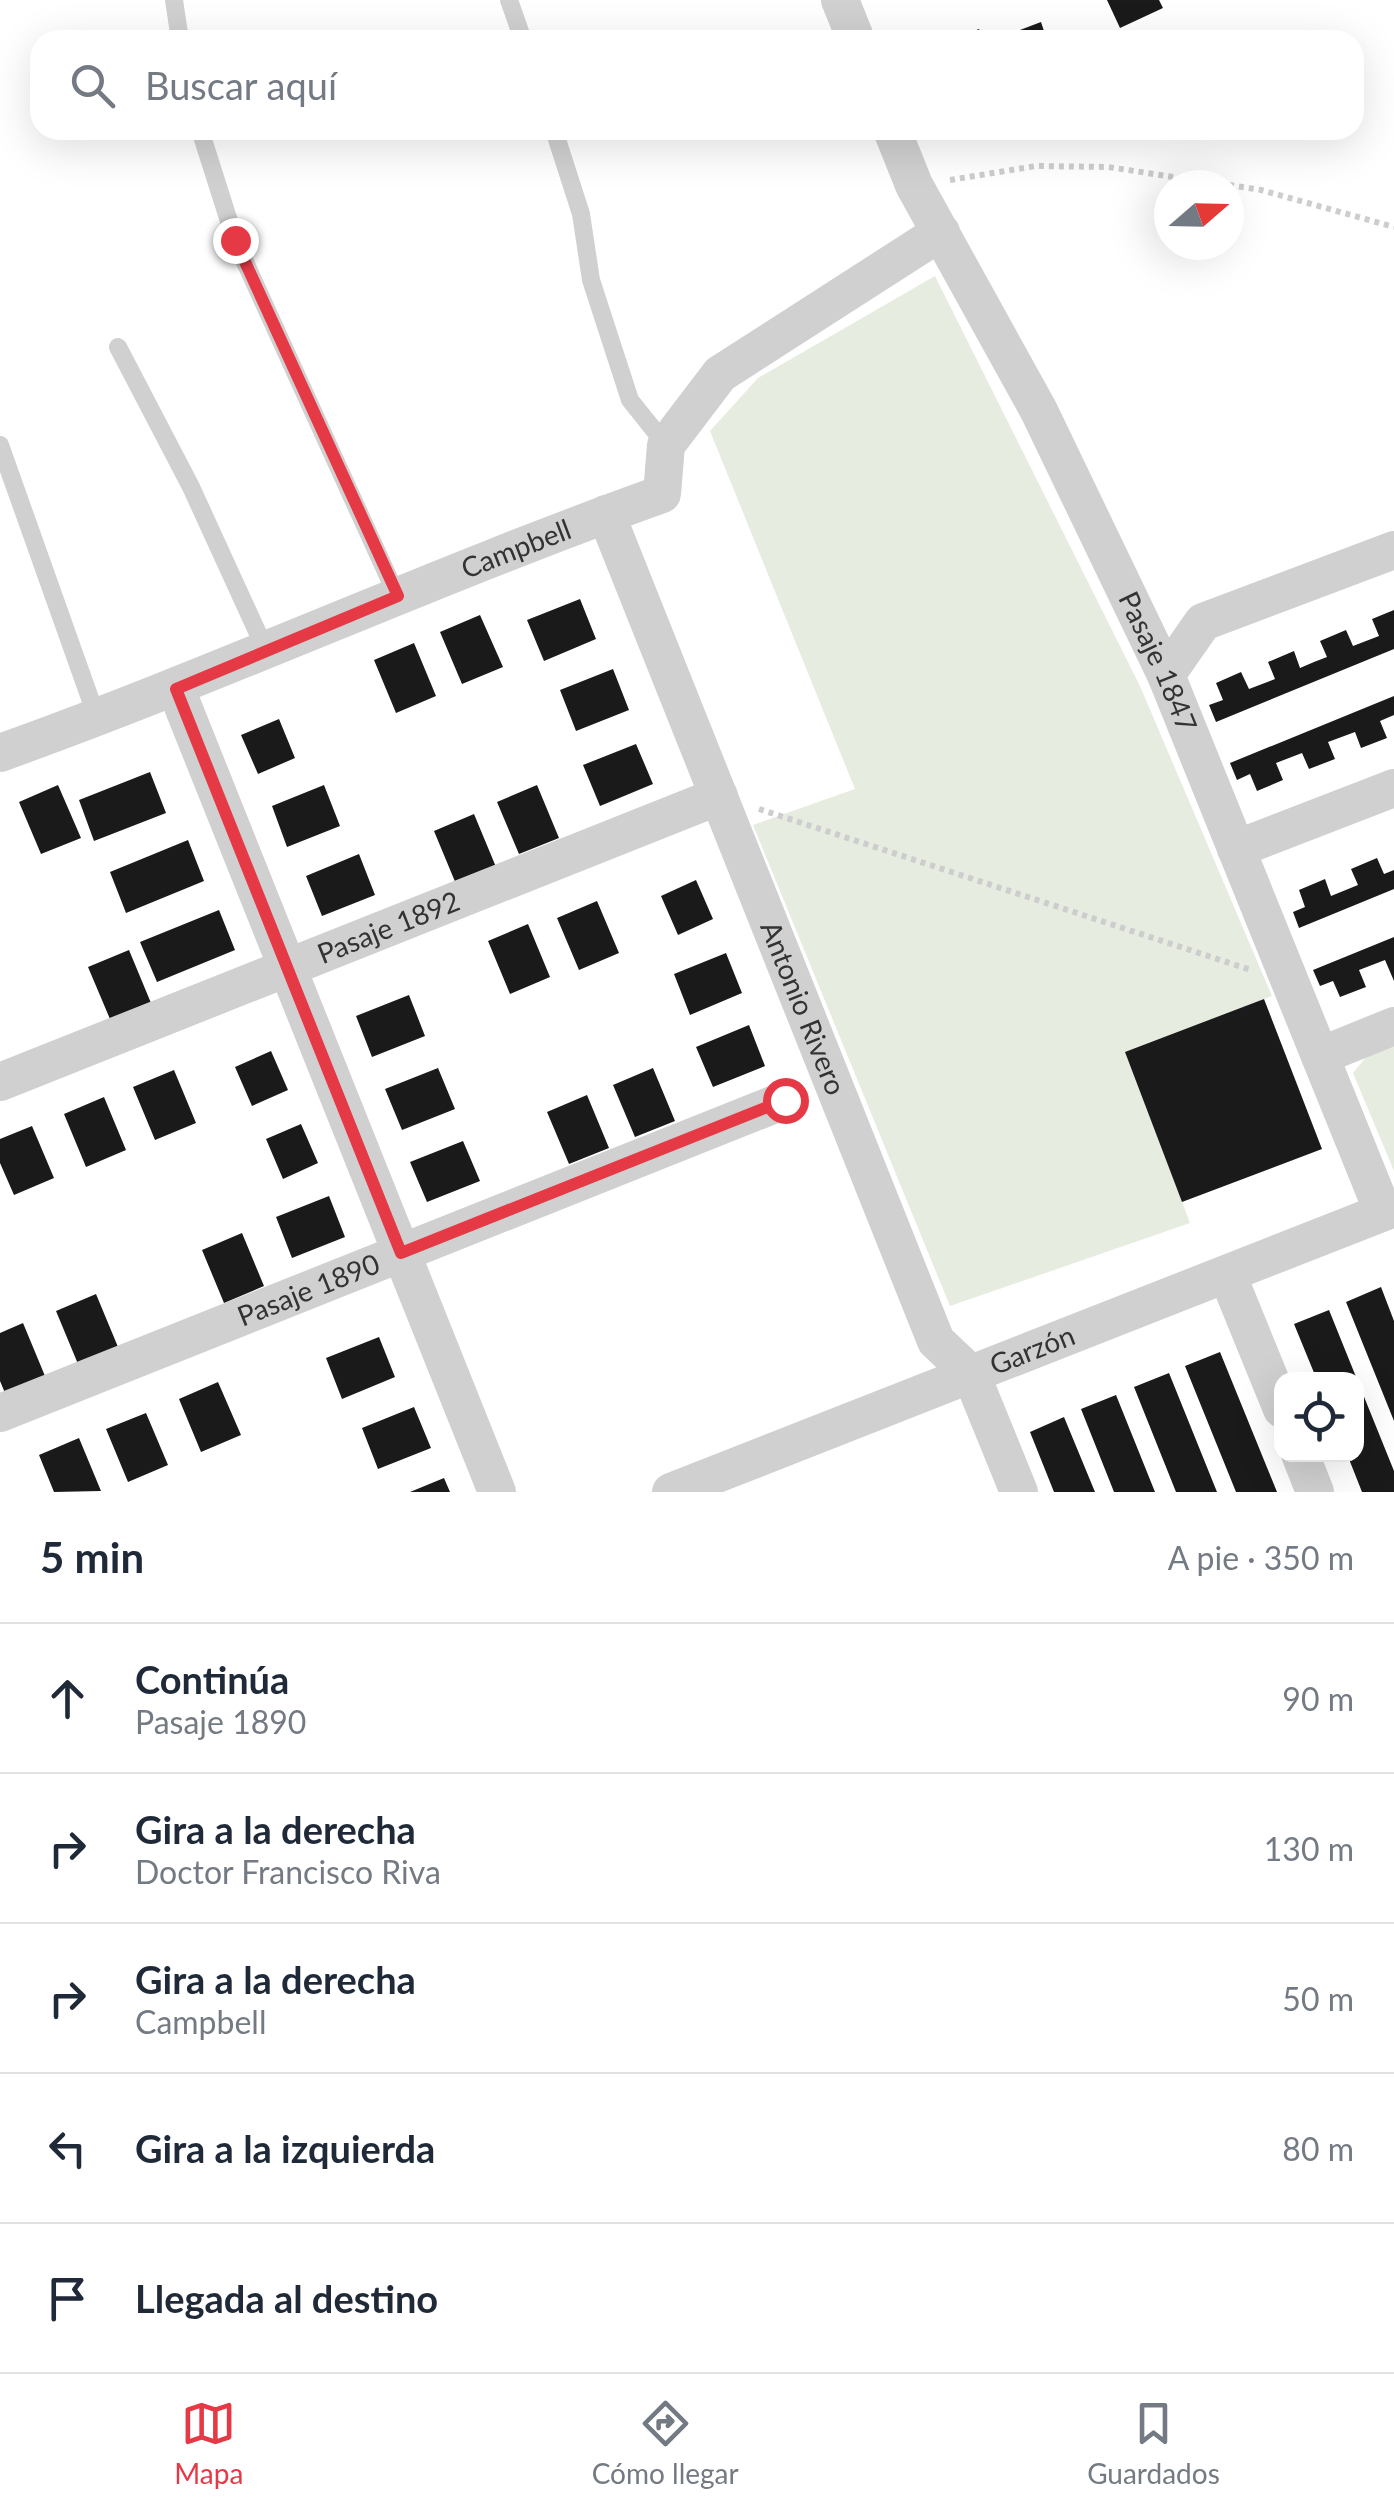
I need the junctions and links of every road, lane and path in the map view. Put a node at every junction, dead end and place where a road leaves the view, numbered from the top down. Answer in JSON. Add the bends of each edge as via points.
{"nodes":[{"id":1,"x":174,"y":0,"type":"edge"},
{"id":2,"x":510,"y":0,"type":"edge"},
{"id":3,"x":840,"y":0,"type":"edge"},
{"id":4,"x":178,"y":30,"type":"edge"},
{"id":5,"x":520,"y":30,"type":"edge"},
{"id":6,"x":852,"y":30,"type":"edge"},
{"id":7,"x":203,"y":140,"type":"edge"},
{"id":8,"x":557,"y":140,"type":"edge"},
{"id":9,"x":896,"y":140,"type":"edge"},
{"id":10,"x":1154,"y":174,"type":"edge"},
{"id":11,"x":914,"y":185,"type":"junction"},
{"id":12,"x":1244,"y":187,"type":"edge"},
{"id":13,"x":1394,"y":227,"type":"edge"},
{"id":14,"x":941,"y":232,"type":"junction"},
{"id":15,"x":118,"y":347,"type":"dead end"},
{"id":16,"x":0,"y":445,"type":"edge"},
{"id":17,"x":666,"y":445,"type":"junction"},
{"id":18,"x":606,"y":514,"type":"junction"},
{"id":19,"x":1394,"y":550,"type":"edge"},
{"id":20,"x":398,"y":596,"type":"junction"},
{"id":21,"x":266,"y":651,"type":"junction"},
{"id":22,"x":1166,"y":675,"type":"junction"},
{"id":23,"x":176,"y":689,"type":"junction"},
{"id":24,"x":98,"y":718,"type":"junction"},
{"id":25,"x":0,"y":753,"type":"edge"},
{"id":26,"x":1394,"y":788,"type":"edge"},
{"id":27,"x":718,"y":796,"type":"junction"},
{"id":28,"x":1236,"y":849,"type":"junction"},
{"id":29,"x":288,"y":968,"type":"junction"},
{"id":30,"x":1290,"y":982,"type":"junction"},
{"id":31,"x":1394,"y":1026,"type":"edge"},
{"id":32,"x":1320,"y":1056,"type":"junction"},
{"id":33,"x":0,"y":1082,"type":"edge"},
{"id":34,"x":785,"y":1100,"type":"dead end"},
{"id":35,"x":1389,"y":1210,"type":"edge"},
{"id":36,"x":401,"y":1253,"type":"junction"},
{"id":37,"x":1227,"y":1274,"type":"junction"},
{"id":38,"x":971,"y":1374,"type":"junction"},
{"id":39,"x":1274,"y":1389,"type":"edge"},
{"id":40,"x":0,"y":1412,"type":"edge"},
{"id":41,"x":1303,"y":1462,"type":"edge"},
{"id":42,"x":497,"y":1492,"type":"edge"},
{"id":43,"x":672,"y":1492,"type":"edge"},
{"id":44,"x":1019,"y":1492,"type":"edge"},
{"id":45,"x":1315,"y":1492,"type":"edge"}],
"edges":[{"from":1,"to":4,"type":"lane"},
{"from":2,"to":5,"type":"lane"},
{"from":3,"to":6,"type":"street"},
{"from":7,"to":20,"type":"lane","via":[[235,240]]},
{"from":8,"to":17,"type":"lane","via":[[580,214],[590,280],[630,400]]},
{"from":9,"to":11,"type":"street","name":"Pasaje 1847"},
{"from":10,"to":11,"type":"path","via":[[1036,166]]},
{"from":11,"to":14,"type":"street","name":"Pasaje 1847"},
{"from":12,"to":13,"type":"path"},
{"from":14,"to":17,"type":"street","via":[[720,374]]},
{"from":14,"to":22,"type":"street","name":"Pasaje 1847","via":[[1039,412]]},
{"from":15,"to":21,"type":"lane"},
{"from":16,"to":24,"type":"lane"},
{"from":17,"to":18,"type":"street","name":"Campbell","via":[[662,494]]},
{"from":18,"to":20,"type":"street","name":"Campbell"},
{"from":18,"to":27,"type":"street","name":"Antonio Rivero"},
{"from":19,"to":22,"type":"street","via":[[1203,622]]},
{"from":20,"to":21,"type":"street","name":"Campbell"},
{"from":21,"to":23,"type":"street","name":"Campbell"},
{"from":22,"to":28,"type":"street","name":"Pasaje 1847"},
{"from":23,"to":24,"type":"street","name":"Campbell"},
{"from":23,"to":29,"type":"street"},
{"from":24,"to":25,"type":"street","name":"Campbell"},
{"from":26,"to":28,"type":"street"},
{"from":27,"to":29,"type":"street","name":"Pasaje 1892"},
{"from":27,"to":30,"type":"path"},
{"from":27,"to":38,"type":"street","name":"Antonio Rivero","via":[[936,1342]]},
{"from":28,"to":30,"type":"street","name":"Pasaje 1847"},
{"from":29,"to":33,"type":"street","name":"Pasaje 1892"},
{"from":29,"to":36,"type":"street"},
{"from":30,"to":32,"type":"street","name":"Pasaje 1847"},
{"from":31,"to":32,"type":"street"},
{"from":32,"to":35,"type":"street","name":"Pasaje 1847"},
{"from":34,"to":36,"type":"street","name":"Pasaje 1890"},
{"from":35,"to":37,"type":"street","name":"Garzón"},
{"from":36,"to":40,"type":"street","name":"Pasaje 1890"},
{"from":36,"to":42,"type":"street"},
{"from":37,"to":38,"type":"street","name":"Garzón"},
{"from":37,"to":39,"type":"street"},
{"from":38,"to":43,"type":"street","name":"Garzón"},
{"from":38,"to":44,"type":"street","name":"Antonio Rivero"},
{"from":41,"to":45,"type":"street"}]}
